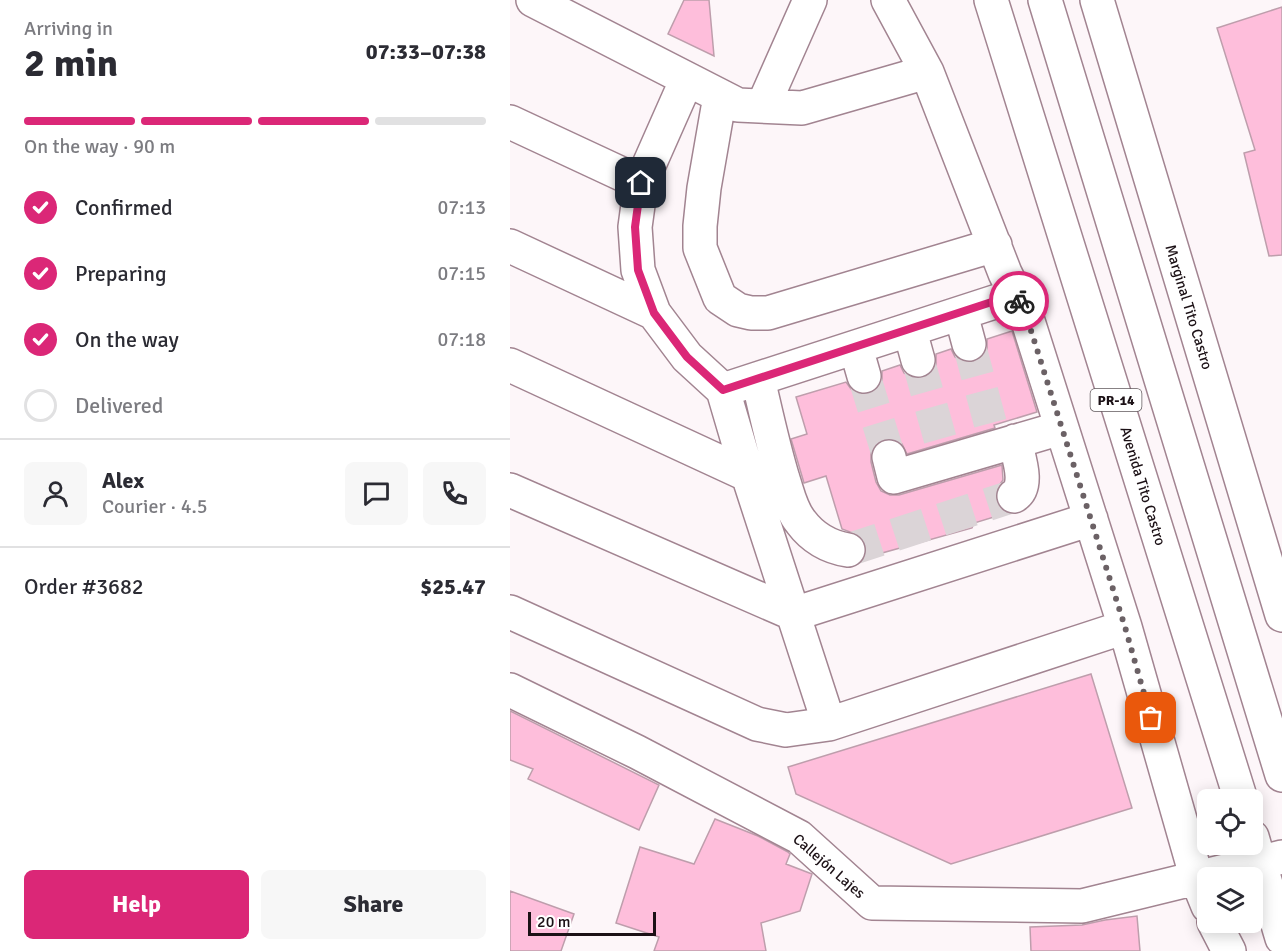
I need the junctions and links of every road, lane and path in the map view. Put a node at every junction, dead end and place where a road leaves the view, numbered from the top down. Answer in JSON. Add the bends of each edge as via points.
{"nodes":[{"id":1,"x":533,"y":0,"type":"edge"},
{"id":2,"x":810,"y":0,"type":"edge"},
{"id":3,"x":888,"y":0,"type":"edge"},
{"id":4,"x":991,"y":0,"type":"edge"},
{"id":5,"x":1045,"y":0,"type":"edge"},
{"id":6,"x":1097,"y":0,"type":"edge"},
{"id":7,"x":927,"y":72,"type":"junction"},
{"id":8,"x":687,"y":79,"type":"junction"},
{"id":9,"x":720,"y":96,"type":"junction"},
{"id":10,"x":764,"y":106,"type":"junction"},
{"id":11,"x":510,"y":122,"type":"edge"},
{"id":12,"x":641,"y":183,"type":"junction"},
{"id":13,"x":994,"y":245,"type":"junction"},
{"id":14,"x":510,"y":246,"type":"edge"},
{"id":15,"x":1016,"y":294,"type":"junction"},
{"id":16,"x":654,"y":313,"type":"junction"},
{"id":17,"x":510,"y":364,"type":"edge"},
{"id":18,"x":758,"y":380,"type":"junction"},
{"id":19,"x":723,"y":390,"type":"junction"},
{"id":20,"x":1061,"y":428,"type":"junction"},
{"id":21,"x":1001,"y":438,"type":"junction"},
{"id":22,"x":888,"y":458,"type":"tunnel mouth"},
{"id":23,"x":748,"y":475,"type":"junction"},
{"id":24,"x":510,"y":490,"type":"edge"},
{"id":25,"x":1014,"y":495,"type":"dead end"},
{"id":26,"x":1092,"y":519,"type":"junction"},
{"id":27,"x":848,"y":550,"type":"tunnel mouth"},
{"id":28,"x":510,"y":612,"type":"edge"},
{"id":29,"x":794,"y":614,"type":"junction"},
{"id":30,"x":1282,"y":615,"type":"edge"},
{"id":31,"x":1125,"y":627,"type":"junction"},
{"id":32,"x":510,"y":690,"type":"edge"},
{"id":33,"x":829,"y":724,"type":"junction"},
{"id":34,"x":1282,"y":775,"type":"edge"},
{"id":35,"x":1238,"y":789,"type":"edge"},
{"id":36,"x":1265,"y":852,"type":"edge"},
{"id":37,"x":1241,"y":867,"type":"edge"},
{"id":38,"x":1197,"y":875,"type":"edge"},
{"id":39,"x":1197,"y":893,"type":"edge"},
{"id":40,"x":1220,"y":933,"type":"edge"},
{"id":41,"x":1282,"y":938,"type":"edge"},
{"id":42,"x":1229,"y":951,"type":"edge"}],
"edges":[{"from":1,"to":8,"type":"main road"},
{"from":2,"to":10,"type":"main road"},
{"from":3,"to":7,"type":"main road"},
{"from":4,"to":35,"type":"main road","name":"Avenida Tito Castro","number":"PR-14"},
{"from":5,"to":34,"type":"main road","number":"PR-14"},
{"from":6,"to":30,"type":"main road","name":"Marginal Tito Castro"},
{"from":7,"to":10,"type":"main road","via":[[802,108]]},
{"from":7,"to":13,"type":"main road"},
{"from":8,"to":9,"type":"main road"},
{"from":8,"to":12,"type":"main road"},
{"from":9,"to":10,"type":"main road","via":[[738,105]]},
{"from":9,"to":13,"type":"main road","via":[[704,188],[700,248],[720,298],[738,310],[768,313]]},
{"from":11,"to":12,"type":"main road"},
{"from":12,"to":16,"type":"main road","via":[[635,227],[638,270]]},
{"from":13,"to":15,"type":"main road"},
{"from":14,"to":16,"type":"main road"},
{"from":15,"to":18,"type":"main road","via":[[965,329],[860,362]]},
{"from":15,"to":20,"type":"main road"},
{"from":16,"to":19,"type":"main road","via":[[687,357]]},
{"from":17,"to":23,"type":"main road"},
{"from":18,"to":19,"type":"main road"},
{"from":18,"to":27,"type":"main road","via":[[777,460],[795,513],[812,534]]},
{"from":19,"to":23,"type":"main road"},
{"from":20,"to":21,"type":"main road"},
{"from":20,"to":26,"type":"main road"},
{"from":21,"to":22,"type":"main road","via":[[945,451],[894,477]]},
{"from":21,"to":25,"type":"main road","via":[[1022,478],[1022,486]]},
{"from":23,"to":29,"type":"main road"},
{"from":24,"to":29,"type":"main road"},
{"from":26,"to":29,"type":"main road"},
{"from":26,"to":31,"type":"main road"},
{"from":28,"to":33,"type":"main road","via":[[757,724],[786,730]]},
{"from":29,"to":33,"type":"main road"},
{"from":31,"to":33,"type":"main road"},
{"from":31,"to":38,"type":"main road"},
{"from":32,"to":39,"type":"main road","name":"Callejón Lajes","via":[[799,837],[872,903],[1082,906]]},
{"from":36,"to":37,"type":"main road","name":"Callejón Lajes"},
{"from":36,"to":41,"type":"main road"},
{"from":40,"to":42,"type":"main road"}]}
